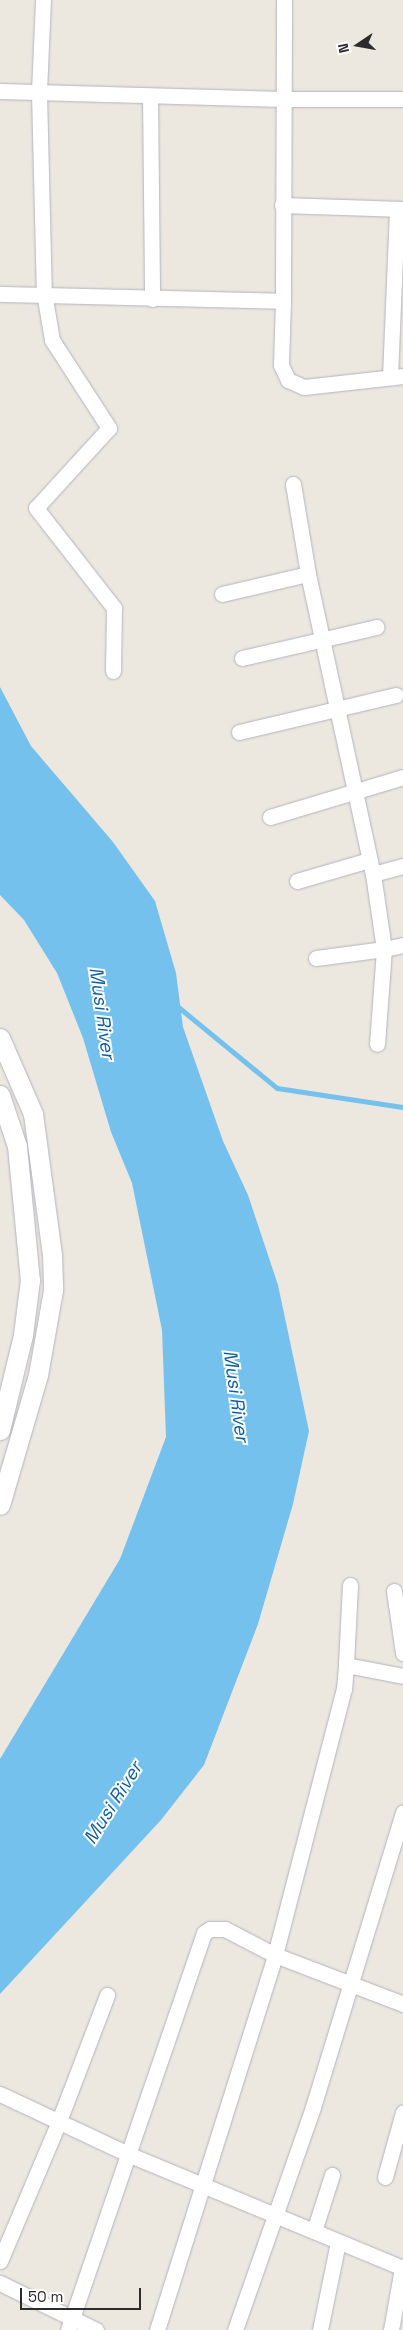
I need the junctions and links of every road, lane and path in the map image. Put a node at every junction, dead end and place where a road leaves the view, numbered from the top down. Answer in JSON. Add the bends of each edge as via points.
{"nodes":[{"id":1,"x":43,"y":0,"type":"edge"},
{"id":2,"x":284,"y":0,"type":"edge"},
{"id":3,"x":0,"y":91,"type":"edge"},
{"id":4,"x":39,"y":92,"type":"junction"},
{"id":5,"x":150,"y":96,"type":"junction"},
{"id":6,"x":403,"y":99,"type":"edge"},
{"id":7,"x":282,"y":100,"type":"junction"},
{"id":8,"x":282,"y":205,"type":"junction"},
{"id":9,"x":400,"y":209,"type":"edge"},
{"id":10,"x":44,"y":293,"type":"junction"},
{"id":11,"x":0,"y":294,"type":"edge"},
{"id":12,"x":152,"y":299,"type":"junction"},
{"id":13,"x":283,"y":300,"type":"junction"},
{"id":14,"x":396,"y":376,"type":"edge"},
{"id":15,"x":293,"y":484,"type":"dead end"},
{"id":16,"x":308,"y":574,"type":"junction"},
{"id":17,"x":222,"y":594,"type":"dead end"},
{"id":18,"x":376,"y":627,"type":"dead end"},
{"id":19,"x":323,"y":640,"type":"junction"},
{"id":20,"x":242,"y":658,"type":"dead end"},
{"id":21,"x":113,"y":671,"type":"dead end"},
{"id":22,"x":396,"y":695,"type":"dead end"},
{"id":23,"x":338,"y":709,"type":"junction"},
{"id":24,"x":239,"y":732,"type":"dead end"},
{"id":25,"x":403,"y":777,"type":"edge"},
{"id":26,"x":354,"y":790,"type":"junction"},
{"id":27,"x":270,"y":817,"type":"dead end"},
{"id":28,"x":403,"y":866,"type":"edge"},
{"id":29,"x":371,"y":867,"type":"junction"},
{"id":30,"x":297,"y":881,"type":"dead end"},
{"id":31,"x":403,"y":946,"type":"edge"},
{"id":32,"x":384,"y":949,"type":"junction"},
{"id":33,"x":316,"y":958,"type":"dead end"},
{"id":34,"x":0,"y":1038,"type":"edge"},
{"id":35,"x":377,"y":1044,"type":"dead end"},
{"id":36,"x":0,"y":1095,"type":"edge"},
{"id":37,"x":0,"y":1430,"type":"edge"},
{"id":38,"x":0,"y":1504,"type":"edge"},
{"id":39,"x":350,"y":1585,"type":"dead end"},
{"id":40,"x":394,"y":1591,"type":"dead end"},
{"id":41,"x":403,"y":1653,"type":"edge"},
{"id":42,"x":346,"y":1665,"type":"junction"},
{"id":43,"x":403,"y":1676,"type":"edge"},
{"id":44,"x":403,"y":1812,"type":"edge"},
{"id":45,"x":275,"y":1955,"type":"junction"},
{"id":46,"x":352,"y":1983,"type":"junction"},
{"id":47,"x":108,"y":1995,"type":"dead end"},
{"id":48,"x":403,"y":2004,"type":"edge"},
{"id":49,"x":0,"y":2094,"type":"edge"},
{"id":50,"x":403,"y":2112,"type":"edge"},
{"id":51,"x":60,"y":2121,"type":"junction"},
{"id":52,"x":130,"y":2155,"type":"junction"},
{"id":53,"x":332,"y":2175,"type":"dead end"},
{"id":54,"x":385,"y":2177,"type":"dead end"},
{"id":55,"x":205,"y":2183,"type":"junction"},
{"id":56,"x":275,"y":2214,"type":"junction"},
{"id":57,"x":314,"y":2231,"type":"junction"},
{"id":58,"x":338,"y":2242,"type":"junction"},
{"id":59,"x":0,"y":2261,"type":"edge"},
{"id":60,"x":402,"y":2268,"type":"edge"},
{"id":61,"x":0,"y":2283,"type":"edge"},
{"id":62,"x":70,"y":2324,"type":"edge"},
{"id":63,"x":96,"y":2330,"type":"edge"},
{"id":64,"x":157,"y":2330,"type":"edge"},
{"id":65,"x":235,"y":2330,"type":"edge"},
{"id":66,"x":320,"y":2330,"type":"edge"},
{"id":67,"x":391,"y":2330,"type":"edge"}],
"edges":[{"from":1,"to":4,"type":"street"},
{"from":2,"to":7,"type":"street"},
{"from":3,"to":4,"type":"street"},
{"from":4,"to":5,"type":"street"},
{"from":4,"to":10,"type":"street"},
{"from":5,"to":7,"type":"street"},
{"from":5,"to":12,"type":"street"},
{"from":6,"to":7,"type":"street"},
{"from":7,"to":8,"type":"street"},
{"from":8,"to":9,"type":"street"},
{"from":8,"to":13,"type":"street"},
{"from":9,"to":14,"type":"street"},
{"from":10,"to":11,"type":"street"},
{"from":10,"to":12,"type":"street"},
{"from":10,"to":21,"type":"street","via":[[52,340],[109,428],[36,508],[114,608]]},
{"from":12,"to":13,"type":"street"},
{"from":13,"to":14,"type":"street","via":[[281,365],[288,380],[304,387]]},
{"from":15,"to":16,"type":"street"},
{"from":16,"to":17,"type":"street"},
{"from":16,"to":19,"type":"street"},
{"from":18,"to":19,"type":"street"},
{"from":19,"to":20,"type":"street"},
{"from":19,"to":23,"type":"street"},
{"from":22,"to":23,"type":"street"},
{"from":23,"to":24,"type":"street"},
{"from":23,"to":26,"type":"street"},
{"from":25,"to":26,"type":"street"},
{"from":26,"to":27,"type":"street"},
{"from":26,"to":29,"type":"street"},
{"from":28,"to":29,"type":"street"},
{"from":29,"to":30,"type":"street"},
{"from":29,"to":32,"type":"street"},
{"from":31,"to":32,"type":"street"},
{"from":32,"to":33,"type":"street"},
{"from":32,"to":35,"type":"street"},
{"from":34,"to":38,"type":"street","via":[[33,1114],[52,1255],[53,1290],[38,1374]]},
{"from":36,"to":37,"type":"street","via":[[17,1146],[30,1280],[23,1335]]},
{"from":39,"to":42,"type":"street"},
{"from":40,"to":41,"type":"street"},
{"from":42,"to":43,"type":"street"},
{"from":42,"to":45,"type":"street","via":[[344,1690]]},
{"from":44,"to":46,"type":"street"},
{"from":45,"to":46,"type":"street"},
{"from":45,"to":52,"type":"street","via":[[225,1929],[210,1929],[204,1933]]},
{"from":45,"to":55,"type":"street"},
{"from":46,"to":48,"type":"street"},
{"from":46,"to":56,"type":"street"},
{"from":47,"to":51,"type":"street"},
{"from":49,"to":51,"type":"street"},
{"from":50,"to":54,"type":"street"},
{"from":51,"to":52,"type":"street"},
{"from":51,"to":59,"type":"street"},
{"from":52,"to":55,"type":"street"},
{"from":52,"to":62,"type":"street"},
{"from":53,"to":57,"type":"street"},
{"from":55,"to":56,"type":"street"},
{"from":55,"to":64,"type":"street"},
{"from":56,"to":57,"type":"street"},
{"from":56,"to":65,"type":"street"},
{"from":57,"to":58,"type":"street"},
{"from":58,"to":60,"type":"street"},
{"from":58,"to":66,"type":"street"},
{"from":60,"to":67,"type":"street"},
{"from":61,"to":62,"type":"street"},
{"from":62,"to":63,"type":"street"}]}
